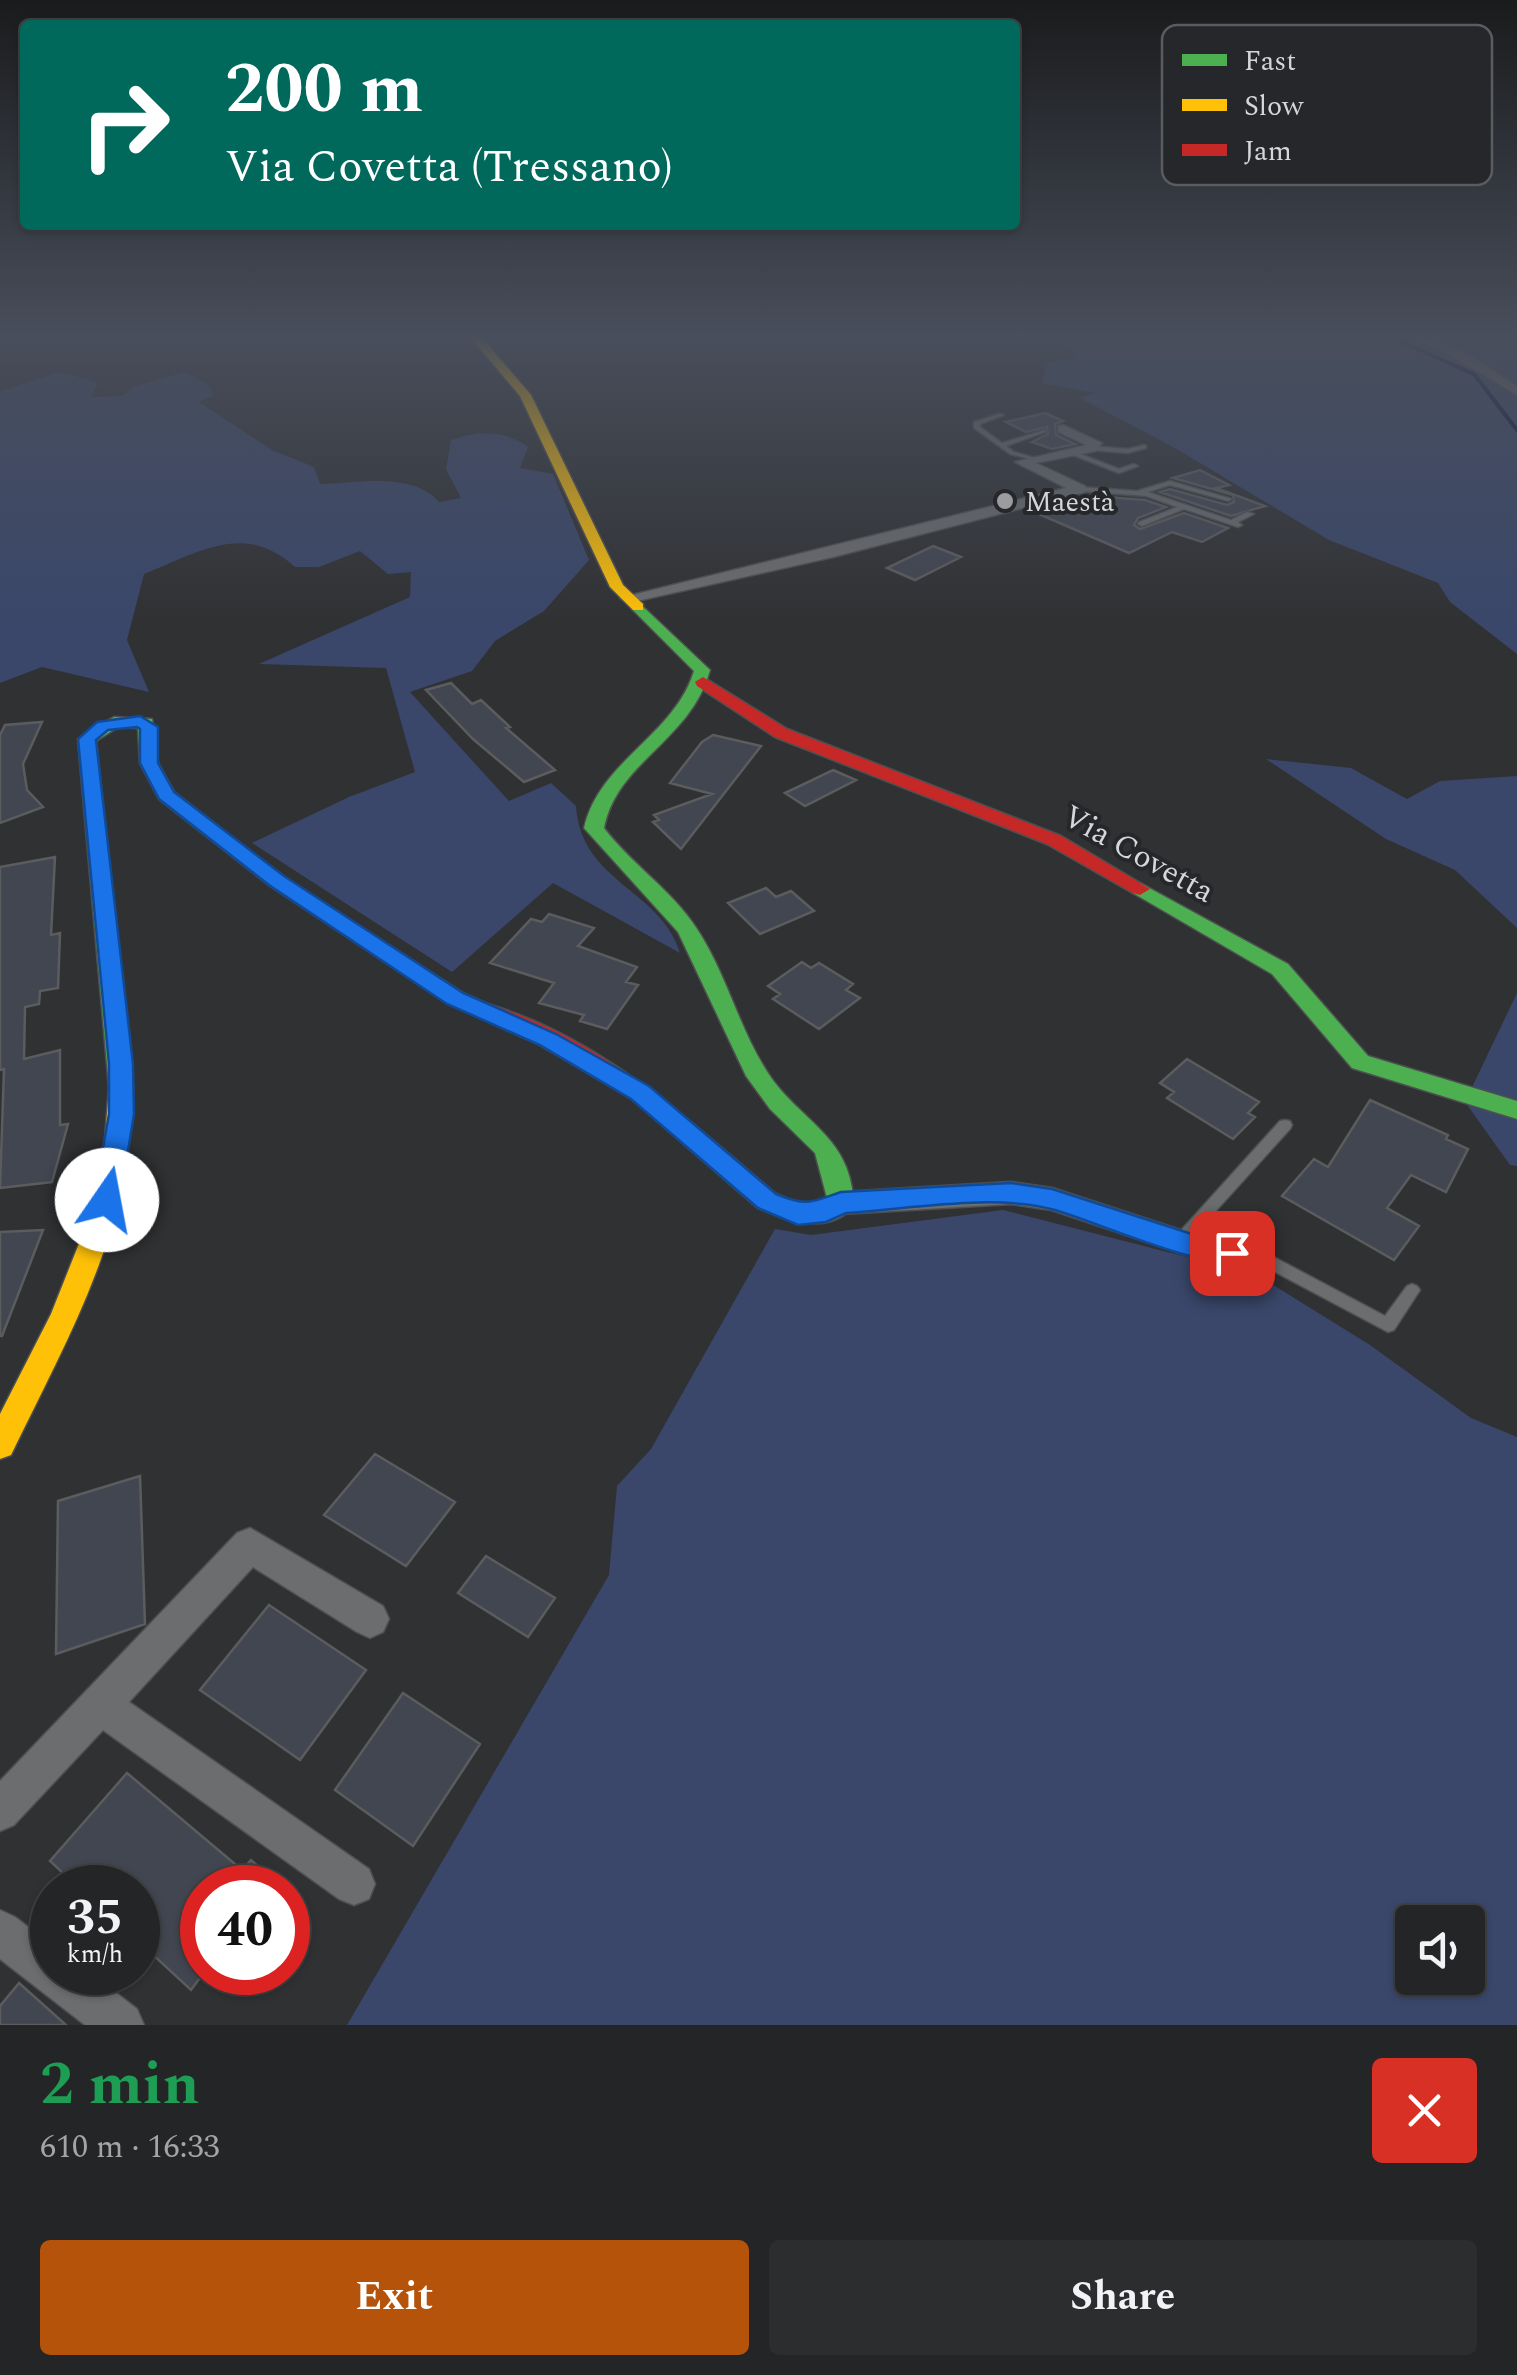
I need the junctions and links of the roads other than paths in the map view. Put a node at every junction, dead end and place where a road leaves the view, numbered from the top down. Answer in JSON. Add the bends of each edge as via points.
{"nodes":[{"id":1,"x":543,"y":432,"type":"edge"},
{"id":2,"x":983,"y":432,"type":"edge"},
{"id":3,"x":1039,"y":432,"type":"edge"},
{"id":4,"x":1071,"y":432,"type":"edge"},
{"id":5,"x":1002,"y":445,"type":"junction"},
{"id":6,"x":1144,"y":447,"type":"dead end"},
{"id":7,"x":1091,"y":448,"type":"junction"},
{"id":8,"x":1070,"y":452,"type":"junction"},
{"id":9,"x":1033,"y":459,"type":"junction"},
{"id":10,"x":1134,"y":466,"type":"dead end"},
{"id":11,"x":1080,"y":489,"type":"junction"},
{"id":12,"x":1136,"y":493,"type":"junction"},
{"id":13,"x":1182,"y":507,"type":"junction"},
{"id":14,"x":1196,"y":512,"type":"junction"},
{"id":15,"x":1250,"y":514,"type":"dead end"},
{"id":16,"x":1142,"y":524,"type":"dead end"},
{"id":17,"x":628,"y":598,"type":"junction"},
{"id":18,"x":703,"y":682,"type":"junction"},
{"id":19,"x":1517,"y":1110,"type":"edge"},
{"id":20,"x":1285,"y":1126,"type":"dead end"},
{"id":21,"x":841,"y":1203,"type":"junction"},
{"id":22,"x":1189,"y":1244,"type":"junction"},
{"id":23,"x":1412,"y":1290,"type":"dead end"},
{"id":24,"x":0,"y":1445,"type":"edge"},
{"id":25,"x":370,"y":1620,"type":"dead end"},
{"id":26,"x":100,"y":1706,"type":"junction"},
{"id":27,"x":0,"y":1811,"type":"edge"},
{"id":28,"x":354,"y":1884,"type":"dead end"},
{"id":29,"x":0,"y":1932,"type":"edge"},
{"id":30,"x":120,"y":2025,"type":"edge"}],
"edges":[{"from":1,"to":17,"type":"street"},
{"from":2,"to":5,"type":"lane"},
{"from":3,"to":5,"type":"lane"},
{"from":4,"to":7,"type":"street","via":[[1095,443]]},
{"from":5,"to":9,"type":"lane"},
{"from":6,"to":7,"type":"lane"},
{"from":7,"to":8,"type":"street"},
{"from":8,"to":9,"type":"street"},
{"from":8,"to":10,"type":"lane","via":[[1119,471]]},
{"from":9,"to":11,"type":"street","via":[[1022,462]]},
{"from":11,"to":12,"type":"lane"},
{"from":11,"to":17,"type":"street"},
{"from":12,"to":13,"type":"lane"},
{"from":12,"to":14,"type":"lane","via":[[1170,482],[1228,499]]},
{"from":13,"to":14,"type":"lane"},
{"from":13,"to":16,"type":"lane"},
{"from":14,"to":15,"type":"lane","via":[[1234,524]]},
{"from":17,"to":18,"type":"street","via":[[695,661]]},
{"from":18,"to":19,"type":"street","name":"Via Covetta","via":[[796,740],[1054,840],[1280,969],[1360,1062]]},
{"from":18,"to":21,"type":"street","via":[[601,801],[594,828],[686,926],[765,1087],[822,1140],[839,1172]]},
{"from":20,"to":22,"type":"lane"},
{"from":21,"to":22,"type":"street","via":[[1011,1193],[1052,1199]]},
{"from":21,"to":24,"type":"street","via":[[826,1212],[798,1214],[767,1201],[640,1092],[394,961],[166,796],[149,763],[146,723],[103,725],[86,739],[121,1064],[116,1166],[99,1234]]},
{"from":22,"to":23,"type":"lane","via":[[1265,1260],[1388,1325]]},
{"from":25,"to":26,"type":"street","via":[[250,1545]]},
{"from":26,"to":27,"type":"street"},
{"from":26,"to":28,"type":"street"},
{"from":29,"to":30,"type":"street"}]}
